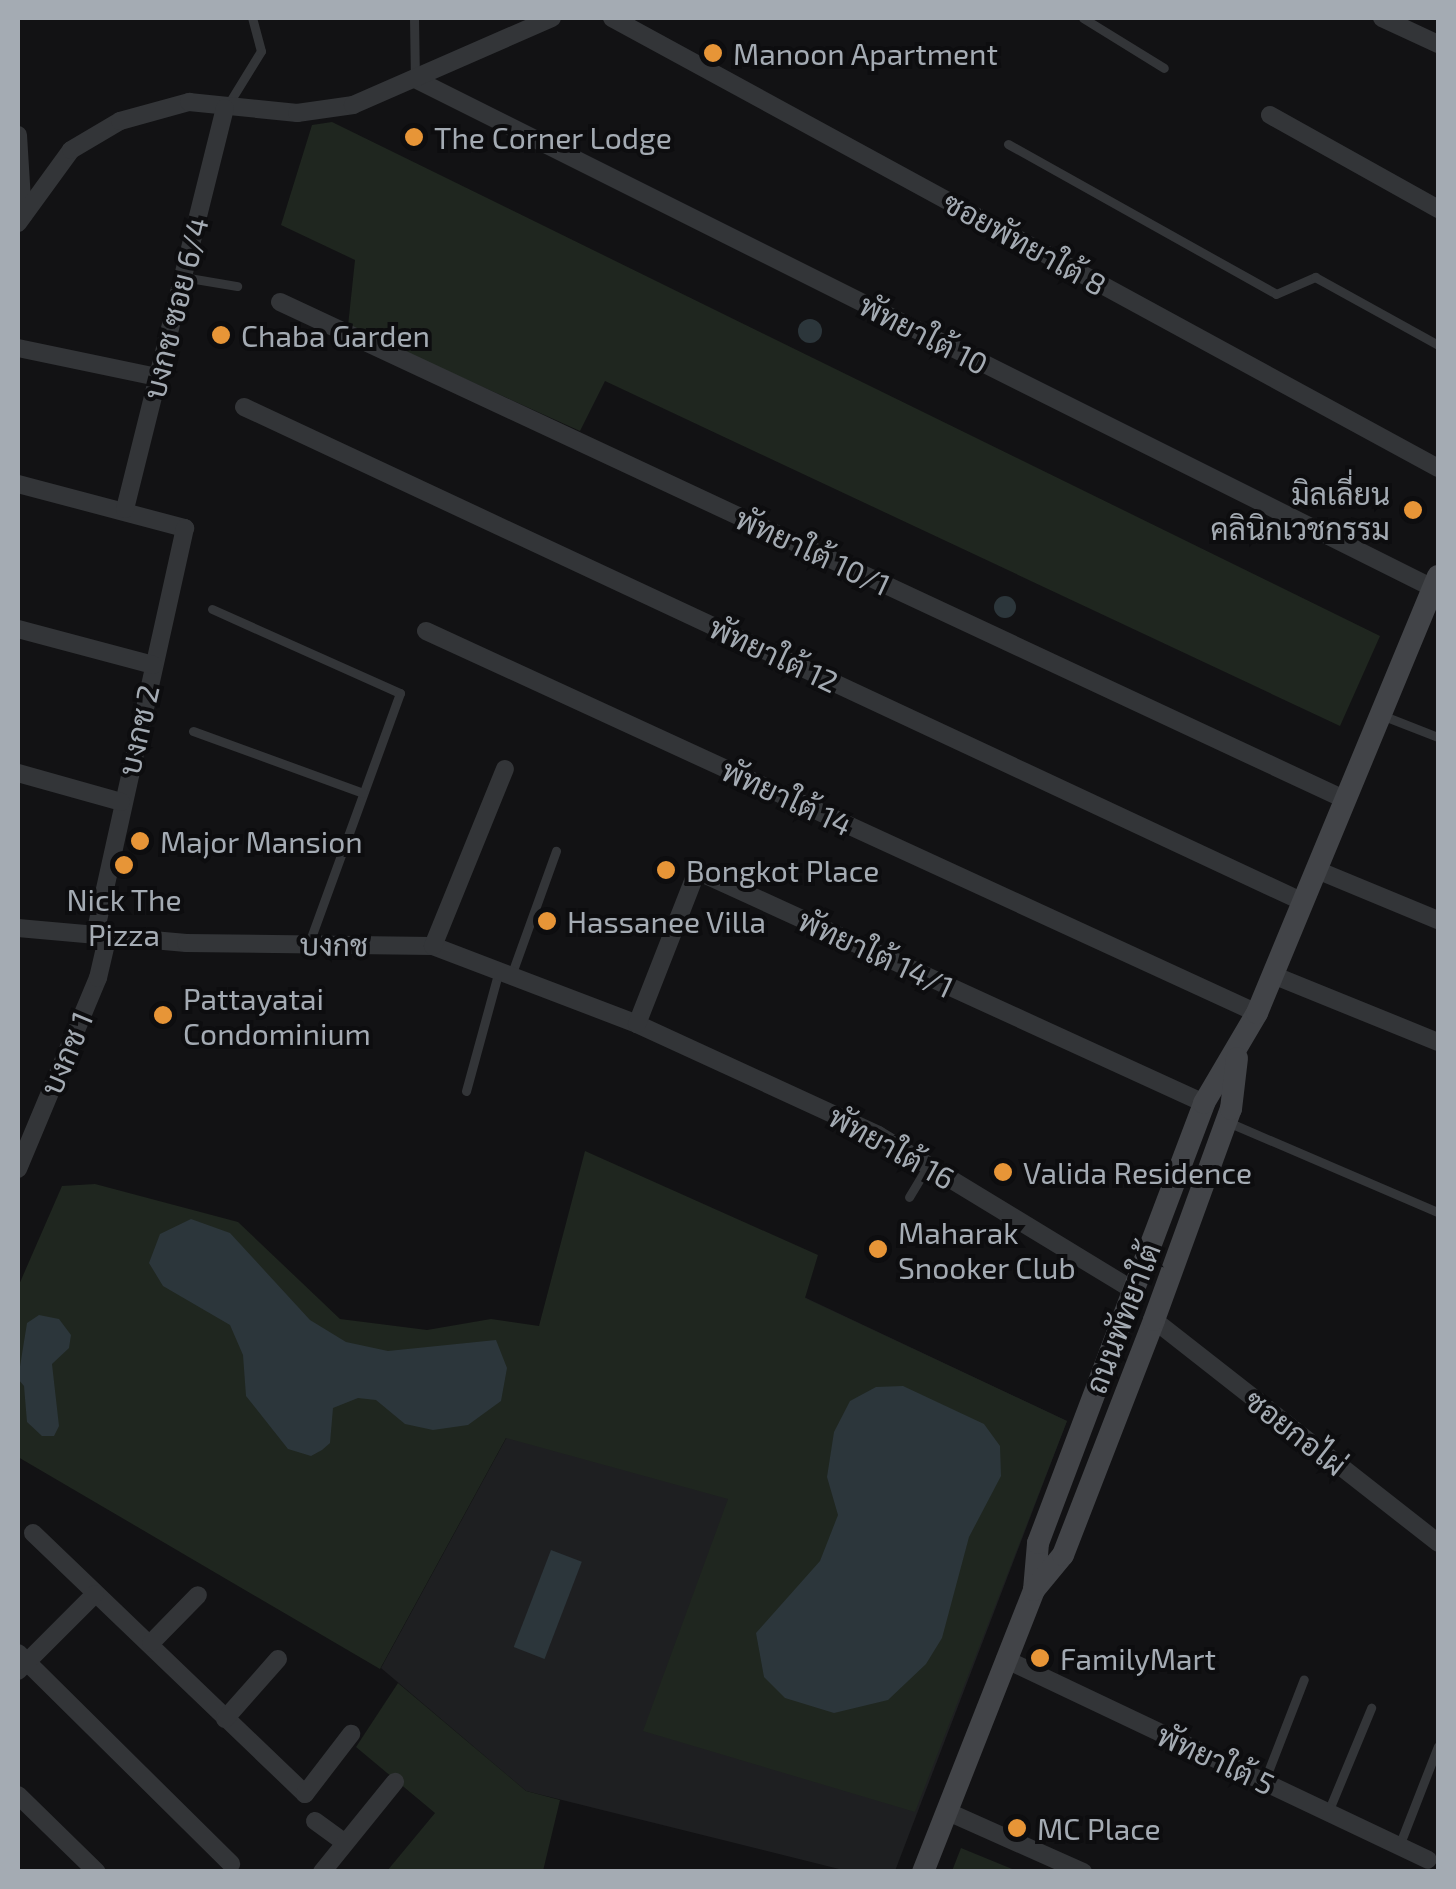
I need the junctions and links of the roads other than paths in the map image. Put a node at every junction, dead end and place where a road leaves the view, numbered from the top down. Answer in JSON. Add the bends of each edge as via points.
{"nodes":[{"id":1,"x":252,"y":18,"type":"edge"},
{"id":2,"x":414,"y":18,"type":"edge"},
{"id":3,"x":552,"y":18,"type":"edge"},
{"id":4,"x":612,"y":18,"type":"edge"},
{"id":5,"x":1083,"y":18,"type":"edge"},
{"id":6,"x":1382,"y":18,"type":"edge"},
{"id":7,"x":1438,"y":44,"type":"edge"},
{"id":8,"x":1164,"y":68,"type":"dead end"},
{"id":9,"x":415,"y":80,"type":"junction"},
{"id":10,"x":225,"y":108,"type":"junction"},
{"id":11,"x":1270,"y":115,"type":"dead end"},
{"id":12,"x":18,"y":135,"type":"edge"},
{"id":13,"x":1008,"y":144,"type":"dead end"},
{"id":14,"x":1438,"y":209,"type":"edge"},
{"id":15,"x":20,"y":220,"type":"edge"},
{"id":16,"x":183,"y":278,"type":"junction"},
{"id":17,"x":236,"y":286,"type":"dead end"},
{"id":18,"x":280,"y":302,"type":"dead end"},
{"id":19,"x":1438,"y":344,"type":"edge"},
{"id":20,"x":18,"y":348,"type":"edge"},
{"id":21,"x":157,"y":377,"type":"junction"},
{"id":22,"x":244,"y":406,"type":"dead end"},
{"id":23,"x":1438,"y":468,"type":"edge"},
{"id":24,"x":18,"y":484,"type":"edge"},
{"id":25,"x":125,"y":509,"type":"junction"},
{"id":26,"x":1436,"y":582,"type":"edge"},
{"id":27,"x":212,"y":608,"type":"dead end"},
{"id":28,"x":18,"y":629,"type":"edge"},
{"id":29,"x":426,"y":631,"type":"dead end"},
{"id":30,"x":153,"y":666,"type":"junction"},
{"id":31,"x":1381,"y":715,"type":"junction"},
{"id":32,"x":193,"y":731,"type":"dead end"},
{"id":33,"x":1438,"y":737,"type":"edge"},
{"id":34,"x":505,"y":769,"type":"dead end"},
{"id":35,"x":18,"y":772,"type":"edge"},
{"id":36,"x":364,"y":794,"type":"junction"},
{"id":37,"x":1346,"y":800,"type":"junction"},
{"id":38,"x":121,"y":802,"type":"junction"},
{"id":39,"x":556,"y":851,"type":"dead end"},
{"id":40,"x":1317,"y":870,"type":"junction"},
{"id":41,"x":1304,"y":902,"type":"junction"},
{"id":42,"x":1438,"y":920,"type":"edge"},
{"id":43,"x":18,"y":928,"type":"edge"},
{"id":44,"x":102,"y":935,"type":"junction"},
{"id":45,"x":308,"y":943,"type":"junction"},
{"id":46,"x":432,"y":946,"type":"junction"},
{"id":47,"x":506,"y":971,"type":"junction"},
{"id":48,"x":1273,"y":976,"type":"junction"},
{"id":49,"x":1257,"y":1013,"type":"junction"},
{"id":50,"x":637,"y":1024,"type":"junction"},
{"id":51,"x":1438,"y":1042,"type":"edge"},
{"id":52,"x":1238,"y":1054,"type":"junction"},
{"id":53,"x":466,"y":1091,"type":"dead end"},
{"id":54,"x":1204,"y":1103,"type":"junction"},
{"id":55,"x":1227,"y":1122,"type":"junction"},
{"id":56,"x":928,"y":1164,"type":"junction"},
{"id":57,"x":18,"y":1169,"type":"edge"},
{"id":58,"x":909,"y":1197,"type":"dead end"},
{"id":59,"x":1438,"y":1212,"type":"edge"},
{"id":60,"x":1136,"y":1292,"type":"junction"},
{"id":61,"x":1154,"y":1320,"type":"junction"},
{"id":62,"x":33,"y":1533,"type":"dead end"},
{"id":63,"x":1438,"y":1543,"type":"edge"},
{"id":64,"x":1034,"y":1590,"type":"junction"},
{"id":65,"x":95,"y":1594,"type":"junction"},
{"id":66,"x":198,"y":1594,"type":"dead end"},
{"id":67,"x":151,"y":1643,"type":"junction"},
{"id":68,"x":278,"y":1658,"type":"dead end"},
{"id":69,"x":1005,"y":1659,"type":"junction"},
{"id":70,"x":21,"y":1662,"type":"edge"},
{"id":71,"x":1304,"y":1680,"type":"dead end"},
{"id":72,"x":1371,"y":1708,"type":"dead end"},
{"id":73,"x":225,"y":1719,"type":"junction"},
{"id":74,"x":351,"y":1734,"type":"dead end"},
{"id":75,"x":1438,"y":1746,"type":"edge"},
{"id":76,"x":395,"y":1782,"type":"dead end"},
{"id":77,"x":1264,"y":1782,"type":"junction"},
{"id":78,"x":18,"y":1795,"type":"edge"},
{"id":79,"x":946,"y":1811,"type":"junction"},
{"id":80,"x":1328,"y":1812,"type":"junction"},
{"id":81,"x":314,"y":1821,"type":"dead end"},
{"id":82,"x":344,"y":1844,"type":"junction"},
{"id":83,"x":1399,"y":1846,"type":"junction"},
{"id":84,"x":1428,"y":1860,"type":"dead end"},
{"id":85,"x":231,"y":1864,"type":"dead end"},
{"id":86,"x":98,"y":1872,"type":"edge"},
{"id":87,"x":322,"y":1872,"type":"edge"},
{"id":88,"x":922,"y":1872,"type":"edge"},
{"id":89,"x":1083,"y":1872,"type":"edge"}],
"edges":[{"from":1,"to":10,"type":"lane","via":[[261,50],[244,88]]},
{"from":2,"to":9,"type":"lane"},
{"from":3,"to":9,"type":"street"},
{"from":4,"to":23,"type":"street","name":"ซอยพัทยาใต้ 8"},
{"from":5,"to":8,"type":"lane"},
{"from":6,"to":7,"type":"street"},
{"from":9,"to":10,"type":"street","via":[[322,111]]},
{"from":9,"to":26,"type":"street","name":"พัทยาใต้ 10"},
{"from":10,"to":15,"type":"street","via":[[190,102],[90,134]]},
{"from":10,"to":16,"type":"street","name":"บงกช ซอย 6/4"},
{"from":11,"to":14,"type":"street"},
{"from":12,"to":15,"type":"street"},
{"from":13,"to":19,"type":"lane","via":[[1276,294],[1314,277]]},
{"from":16,"to":17,"type":"lane"},
{"from":16,"to":21,"type":"street","name":"บงกช ซอย 6/4"},
{"from":18,"to":37,"type":"street","name":"พัทยาใต้ 10/1"},
{"from":20,"to":21,"type":"street"},
{"from":21,"to":25,"type":"street","name":"บงกช ซอย 6/4"},
{"from":22,"to":41,"type":"street","name":"พัทยาใต้ 12"},
{"from":24,"to":25,"type":"street"},
{"from":25,"to":30,"type":"street","name":"บงกช 2","via":[[185,528]]},
{"from":26,"to":31,"type":"main road","name":"ถนนพัทยาใต้"},
{"from":27,"to":36,"type":"lane","via":[[400,693]]},
{"from":28,"to":30,"type":"street"},
{"from":29,"to":49,"type":"street","name":"พัทยาใต้ 14"},
{"from":30,"to":38,"type":"street","name":"บงกช 2"},
{"from":31,"to":33,"type":"lane"},
{"from":31,"to":37,"type":"main road","name":"ถนนพัทยาใต้"},
{"from":32,"to":36,"type":"lane"},
{"from":34,"to":46,"type":"street"},
{"from":35,"to":38,"type":"street"},
{"from":36,"to":45,"type":"lane"},
{"from":37,"to":40,"type":"main road","name":"ถนนพัทยาใต้"},
{"from":38,"to":44,"type":"street","name":"บงกช 2"},
{"from":39,"to":47,"type":"lane"},
{"from":40,"to":41,"type":"main road","name":"ถนนพัทยาใต้"},
{"from":40,"to":42,"type":"street"},
{"from":41,"to":48,"type":"main road","name":"ถนนพัทยาใต้"},
{"from":43,"to":44,"type":"street","name":"บงกช"},
{"from":44,"to":45,"type":"street","name":"บงกช"},
{"from":44,"to":57,"type":"street","name":"บงกช 1","via":[[98,978]]},
{"from":45,"to":46,"type":"street","name":"บงกช"},
{"from":46,"to":47,"type":"street","name":"บงกช"},
{"from":47,"to":50,"type":"street","name":"บงกช"},
{"from":47,"to":53,"type":"lane"},
{"from":48,"to":49,"type":"main road","name":"ถนนพัทยาใต้"},
{"from":48,"to":51,"type":"street"},
{"from":49,"to":52,"type":"main road","name":"ถนนพัทยาใต้"},
{"from":50,"to":54,"type":"street","name":"พัทยาใต้ 14/1","via":[[697,870]]},
{"from":50,"to":56,"type":"street","name":"พัทยาใต้ 16","via":[[795,1094]]},
{"from":52,"to":54,"type":"main road","name":"ถนนพัทยาใต้"},
{"from":52,"to":55,"type":"main road","name":"ถนนพัทยาใต้"},
{"from":54,"to":60,"type":"main road","name":"ถนนพัทยาใต้"},
{"from":55,"to":59,"type":"lane"},
{"from":55,"to":61,"type":"main road","name":"ถนนพัทยาใต้"},
{"from":56,"to":58,"type":"lane"},
{"from":56,"to":60,"type":"street","name":"พัทยาใต้ 16"},
{"from":60,"to":64,"type":"main road","name":"ถนนพัทยาใต้","via":[[1038,1543]]},
{"from":61,"to":63,"type":"street","name":"ซอยกอไผ่"},
{"from":61,"to":64,"type":"main road","name":"ถนนพัทยาใต้","via":[[1063,1555]]},
{"from":62,"to":65,"type":"street"},
{"from":64,"to":69,"type":"main road","name":"ถนนพัทยาใต้"},
{"from":65,"to":67,"type":"street"},
{"from":65,"to":70,"type":"street"},
{"from":66,"to":67,"type":"street"},
{"from":67,"to":73,"type":"street"},
{"from":68,"to":73,"type":"street"},
{"from":69,"to":77,"type":"street","name":"พัทยาใต้ 5"},
{"from":69,"to":79,"type":"main road","name":"ถนนพัทยาใต้"},
{"from":70,"to":85,"type":"street"},
{"from":71,"to":77,"type":"lane"},
{"from":72,"to":80,"type":"lane"},
{"from":73,"to":74,"type":"street","via":[[305,1794]]},
{"from":75,"to":83,"type":"lane"},
{"from":76,"to":82,"type":"street"},
{"from":77,"to":80,"type":"street","name":"พัทยาใต้ 5"},
{"from":78,"to":86,"type":"street"},
{"from":79,"to":88,"type":"main road","name":"ถนนพัทยาใต้"},
{"from":79,"to":89,"type":"street"},
{"from":80,"to":83,"type":"street","name":"พัทยาใต้ 5"},
{"from":81,"to":82,"type":"street"},
{"from":82,"to":87,"type":"street"},
{"from":83,"to":84,"type":"street","name":"พัทยาใต้ 5"}]}
